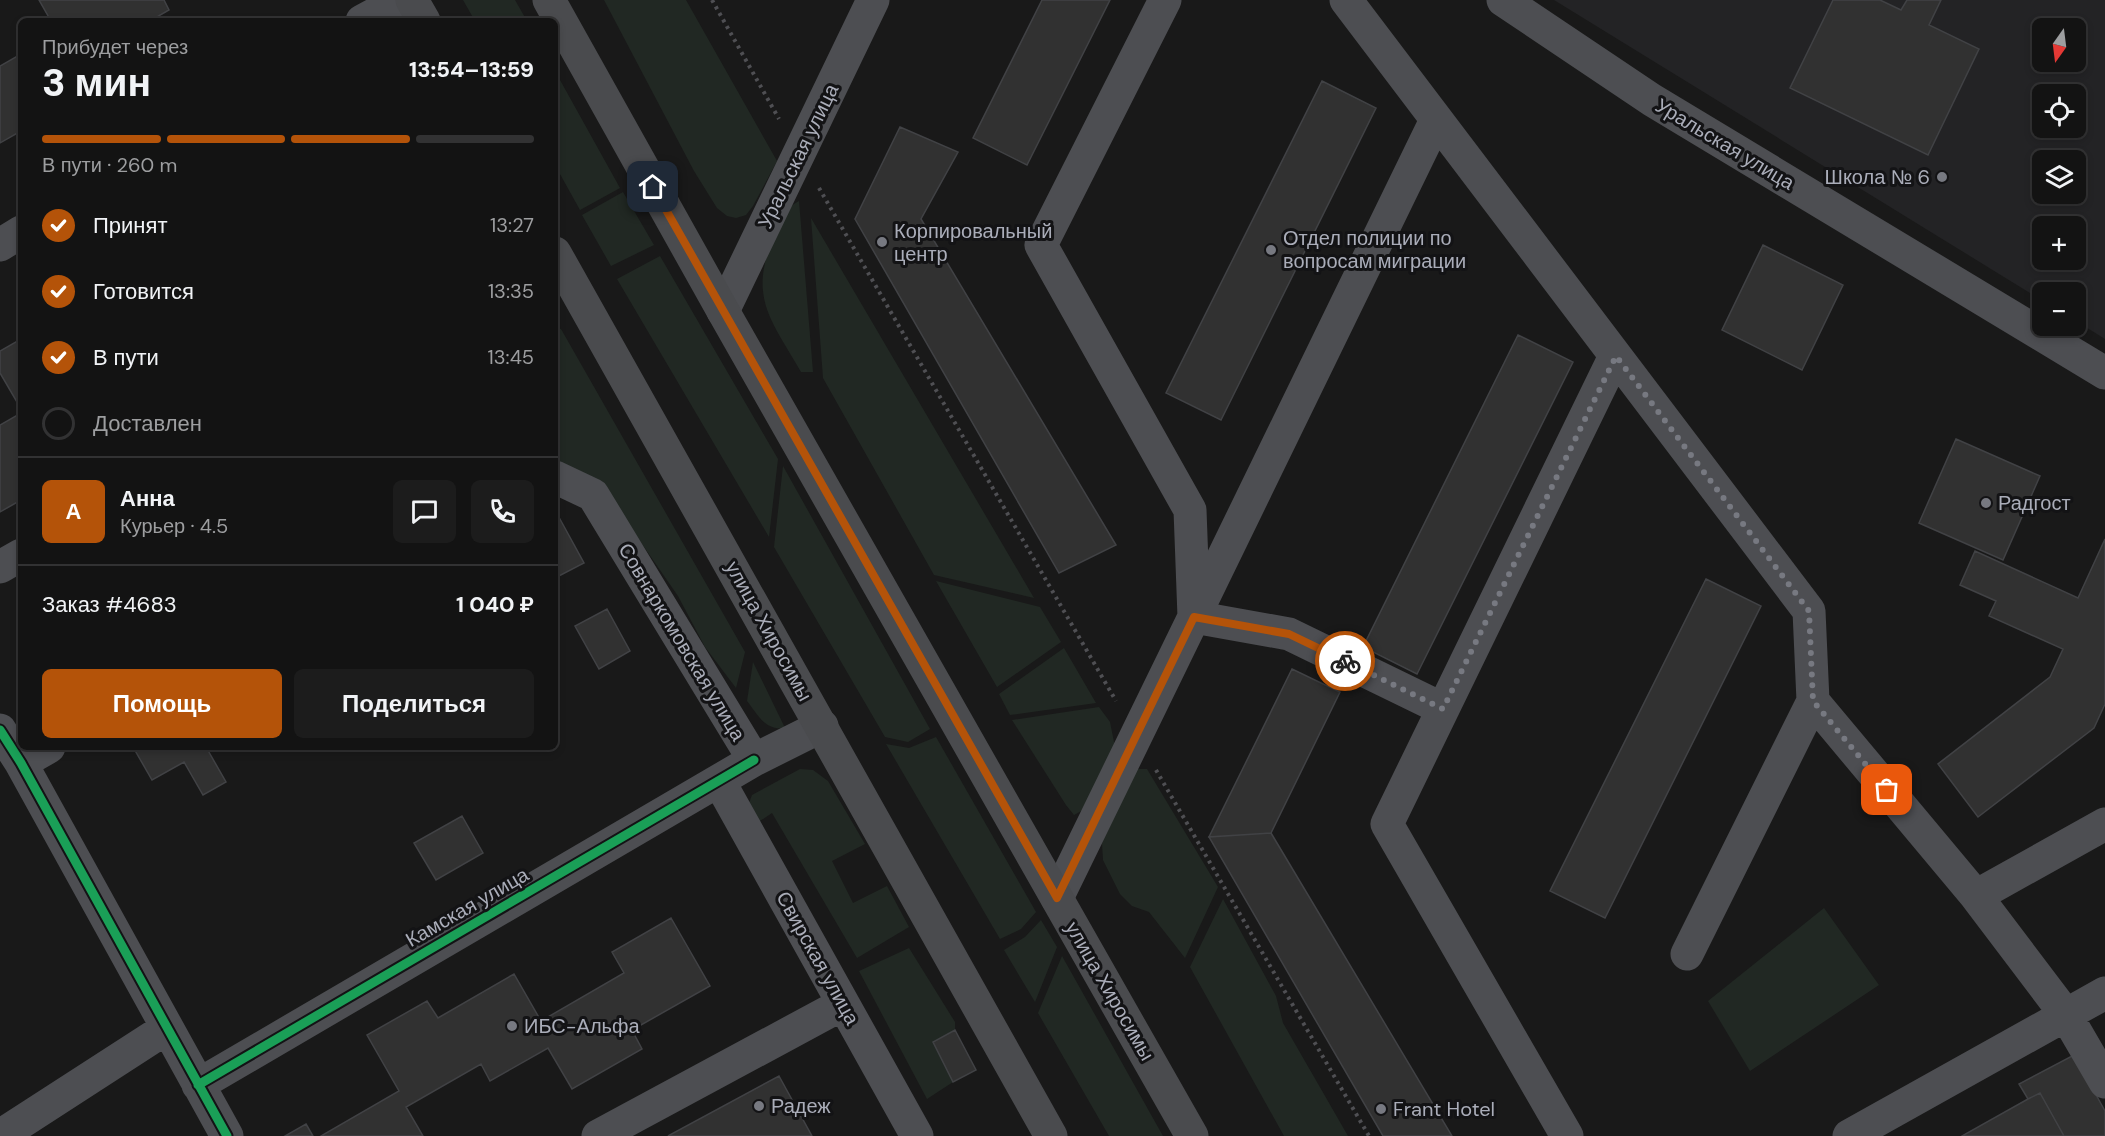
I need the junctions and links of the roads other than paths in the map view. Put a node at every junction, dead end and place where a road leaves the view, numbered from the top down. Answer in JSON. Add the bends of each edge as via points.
{"nodes":[{"id":1,"x":401,"y":0,"type":"edge"},
{"id":2,"x":412,"y":0,"type":"edge"},
{"id":3,"x":549,"y":0,"type":"edge"},
{"id":4,"x":873,"y":0,"type":"edge"},
{"id":5,"x":1165,"y":0,"type":"edge"},
{"id":6,"x":1346,"y":0,"type":"edge"},
{"id":7,"x":1503,"y":0,"type":"edge"},
{"id":8,"x":368,"y":18,"type":"edge"},
{"id":9,"x":422,"y":18,"type":"edge"},
{"id":10,"x":1436,"y":120,"type":"junction"},
{"id":11,"x":18,"y":234,"type":"edge"},
{"id":12,"x":0,"y":245,"type":"edge"},
{"id":13,"x":558,"y":258,"type":"edge"},
{"id":14,"x":723,"y":311,"type":"junction"},
{"id":15,"x":1616,"y":356,"type":"junction"},
{"id":16,"x":2105,"y":373,"type":"edge"},
{"id":17,"x":558,"y":478,"type":"edge"},
{"id":18,"x":18,"y":557,"type":"edge"},
{"id":19,"x":0,"y":567,"type":"edge"},
{"id":20,"x":1194,"y":617,"type":"junction"},
{"id":21,"x":1813,"y":701,"type":"junction"},
{"id":22,"x":1443,"y":709,"type":"junction"},
{"id":23,"x":822,"y":726,"type":"junction"},
{"id":24,"x":0,"y":730,"type":"edge"},
{"id":25,"x":44,"y":750,"type":"edge"},
{"id":26,"x":754,"y":760,"type":"junction"},
{"id":27,"x":21,"y":763,"type":"junction"},
{"id":28,"x":719,"y":781,"type":"junction"},
{"id":29,"x":2105,"y":824,"type":"edge"},
{"id":30,"x":1976,"y":896,"type":"junction"},
{"id":31,"x":1057,"y":898,"type":"junction"},
{"id":32,"x":1687,"y":954,"type":"dead end"},
{"id":33,"x":2105,"y":993,"type":"edge"},
{"id":34,"x":843,"y":1004,"type":"junction"},
{"id":35,"x":2066,"y":1015,"type":"junction"},
{"id":36,"x":167,"y":1028,"type":"junction"},
{"id":37,"x":2105,"y":1082,"type":"edge"},
{"id":38,"x":198,"y":1085,"type":"junction"},
{"id":39,"x":0,"y":1136,"type":"edge"},
{"id":40,"x":227,"y":1136,"type":"edge"},
{"id":41,"x":598,"y":1136,"type":"edge"},
{"id":42,"x":917,"y":1136,"type":"edge"},
{"id":43,"x":1051,"y":1136,"type":"edge"},
{"id":44,"x":1192,"y":1136,"type":"edge"},
{"id":45,"x":1567,"y":1136,"type":"edge"},
{"id":46,"x":1849,"y":1136,"type":"edge"}],
"edges":[{"from":1,"to":8,"type":"street"},
{"from":2,"to":9,"type":"main road"},
{"from":3,"to":14,"type":"main road","name":"улица Хиросимы"},
{"from":4,"to":14,"type":"street","name":"Уральская улица"},
{"from":5,"to":20,"type":"street","via":[[1041,245],[1190,510]]},
{"from":6,"to":10,"type":"street"},
{"from":7,"to":16,"type":"street","name":"Уральская улица","via":[[1652,100]]},
{"from":10,"to":15,"type":"street"},
{"from":10,"to":20,"type":"street"},
{"from":11,"to":12,"type":"street"},
{"from":13,"to":23,"type":"main road","name":"улица Хиросимы"},
{"from":14,"to":31,"type":"main road","name":"улица Хиросимы"},
{"from":15,"to":21,"type":"street","via":[[1809,611]]},
{"from":15,"to":22,"type":"street"},
{"from":17,"to":26,"type":"street","name":"Совнаркомовская улица","via":[[593,495]]},
{"from":18,"to":19,"type":"street"},
{"from":20,"to":22,"type":"street","via":[[1289,634]]},
{"from":20,"to":31,"type":"street"},
{"from":21,"to":30,"type":"street"},
{"from":21,"to":32,"type":"street"},
{"from":22,"to":45,"type":"street","via":[[1387,824]]},
{"from":23,"to":26,"type":"street","name":"Совнаркомовская улица"},
{"from":23,"to":43,"type":"main road","name":"улица Хиросимы"},
{"from":24,"to":27,"type":"street"},
{"from":25,"to":27,"type":"street"},
{"from":26,"to":28,"type":"street","name":"Камская улица"},
{"from":27,"to":36,"type":"street"},
{"from":28,"to":34,"type":"street","name":"Свирская улица"},
{"from":28,"to":38,"type":"street","name":"Камская улица"},
{"from":29,"to":30,"type":"street"},
{"from":30,"to":35,"type":"street"},
{"from":31,"to":44,"type":"main road","name":"улица Хиросимы"},
{"from":33,"to":35,"type":"street"},
{"from":34,"to":41,"type":"street"},
{"from":34,"to":42,"type":"street","name":"Свирская улица"},
{"from":35,"to":37,"type":"street"},
{"from":35,"to":46,"type":"street"},
{"from":36,"to":38,"type":"street"},
{"from":36,"to":39,"type":"street"},
{"from":38,"to":40,"type":"street"}]}
